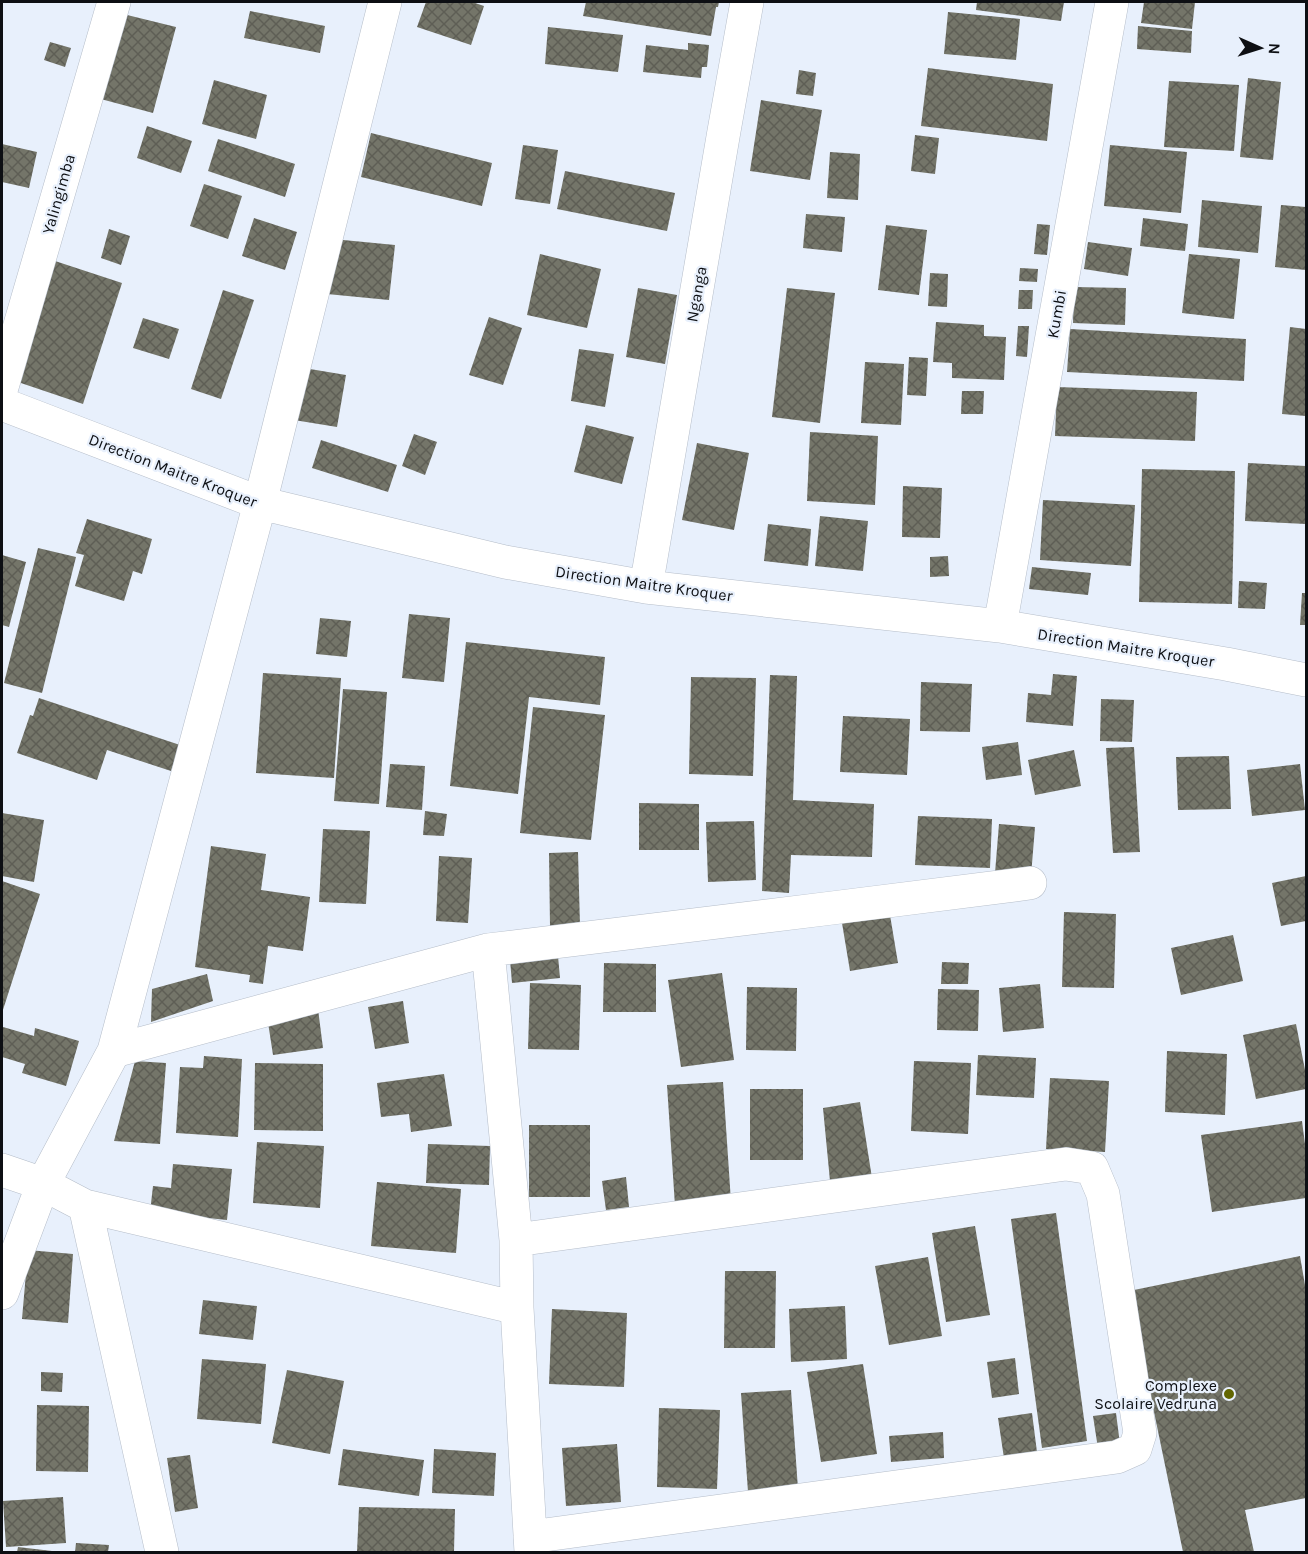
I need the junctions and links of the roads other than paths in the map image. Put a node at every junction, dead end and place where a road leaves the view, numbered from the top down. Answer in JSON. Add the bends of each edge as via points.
{"nodes":[{"id":1,"x":114,"y":2,"type":"edge"},
{"id":2,"x":385,"y":2,"type":"edge"},
{"id":3,"x":747,"y":2,"type":"edge"},
{"id":4,"x":1112,"y":2,"type":"edge"},
{"id":5,"x":2,"y":387,"type":"edge"},
{"id":6,"x":2,"y":404,"type":"edge"},
{"id":7,"x":260,"y":503,"type":"junction"},
{"id":8,"x":646,"y":587,"type":"junction"},
{"id":9,"x":1000,"y":626,"type":"junction"},
{"id":10,"x":1306,"y":680,"type":"edge"},
{"id":11,"x":1030,"y":883,"type":"dead end"},
{"id":12,"x":488,"y":950,"type":"junction"},
{"id":13,"x":114,"y":1051,"type":"junction"},
{"id":14,"x":2,"y":1170,"type":"edge"},
{"id":15,"x":43,"y":1184,"type":"junction"},
{"id":16,"x":85,"y":1206,"type":"junction"},
{"id":17,"x":516,"y":1240,"type":"junction"},
{"id":18,"x":2,"y":1293,"type":"edge"},
{"id":19,"x":517,"y":1308,"type":"junction"},
{"id":20,"x":531,"y":1545,"type":"edge"},
{"id":21,"x":162,"y":1552,"type":"edge"}],
"edges":[{"from":1,"to":5,"type":"street","name":"Yalingimba"},
{"from":2,"to":7,"type":"street"},
{"from":3,"to":8,"type":"street","name":"Nganga"},
{"from":4,"to":9,"type":"street","name":"Kumbi"},
{"from":6,"to":7,"type":"street","name":"Direction Maitre Kroquer"},
{"from":7,"to":8,"type":"street","name":"Direction Maitre Kroquer","via":[[505,562]]},
{"from":7,"to":13,"type":"street"},
{"from":8,"to":9,"type":"street","name":"Direction Maitre Kroquer"},
{"from":9,"to":10,"type":"street","name":"Direction Maitre Kroquer"},
{"from":11,"to":12,"type":"street"},
{"from":12,"to":13,"type":"street"},
{"from":12,"to":17,"type":"street"},
{"from":13,"to":15,"type":"street"},
{"from":14,"to":15,"type":"street"},
{"from":15,"to":16,"type":"street"},
{"from":15,"to":18,"type":"street"},
{"from":16,"to":19,"type":"street"},
{"from":16,"to":21,"type":"street"},
{"from":17,"to":19,"type":"street"},
{"from":17,"to":20,"type":"street","via":[[1066,1164],[1092,1168],[1103,1194],[1140,1433],[1135,1449],[1117,1457]]},
{"from":19,"to":20,"type":"street"}]}
